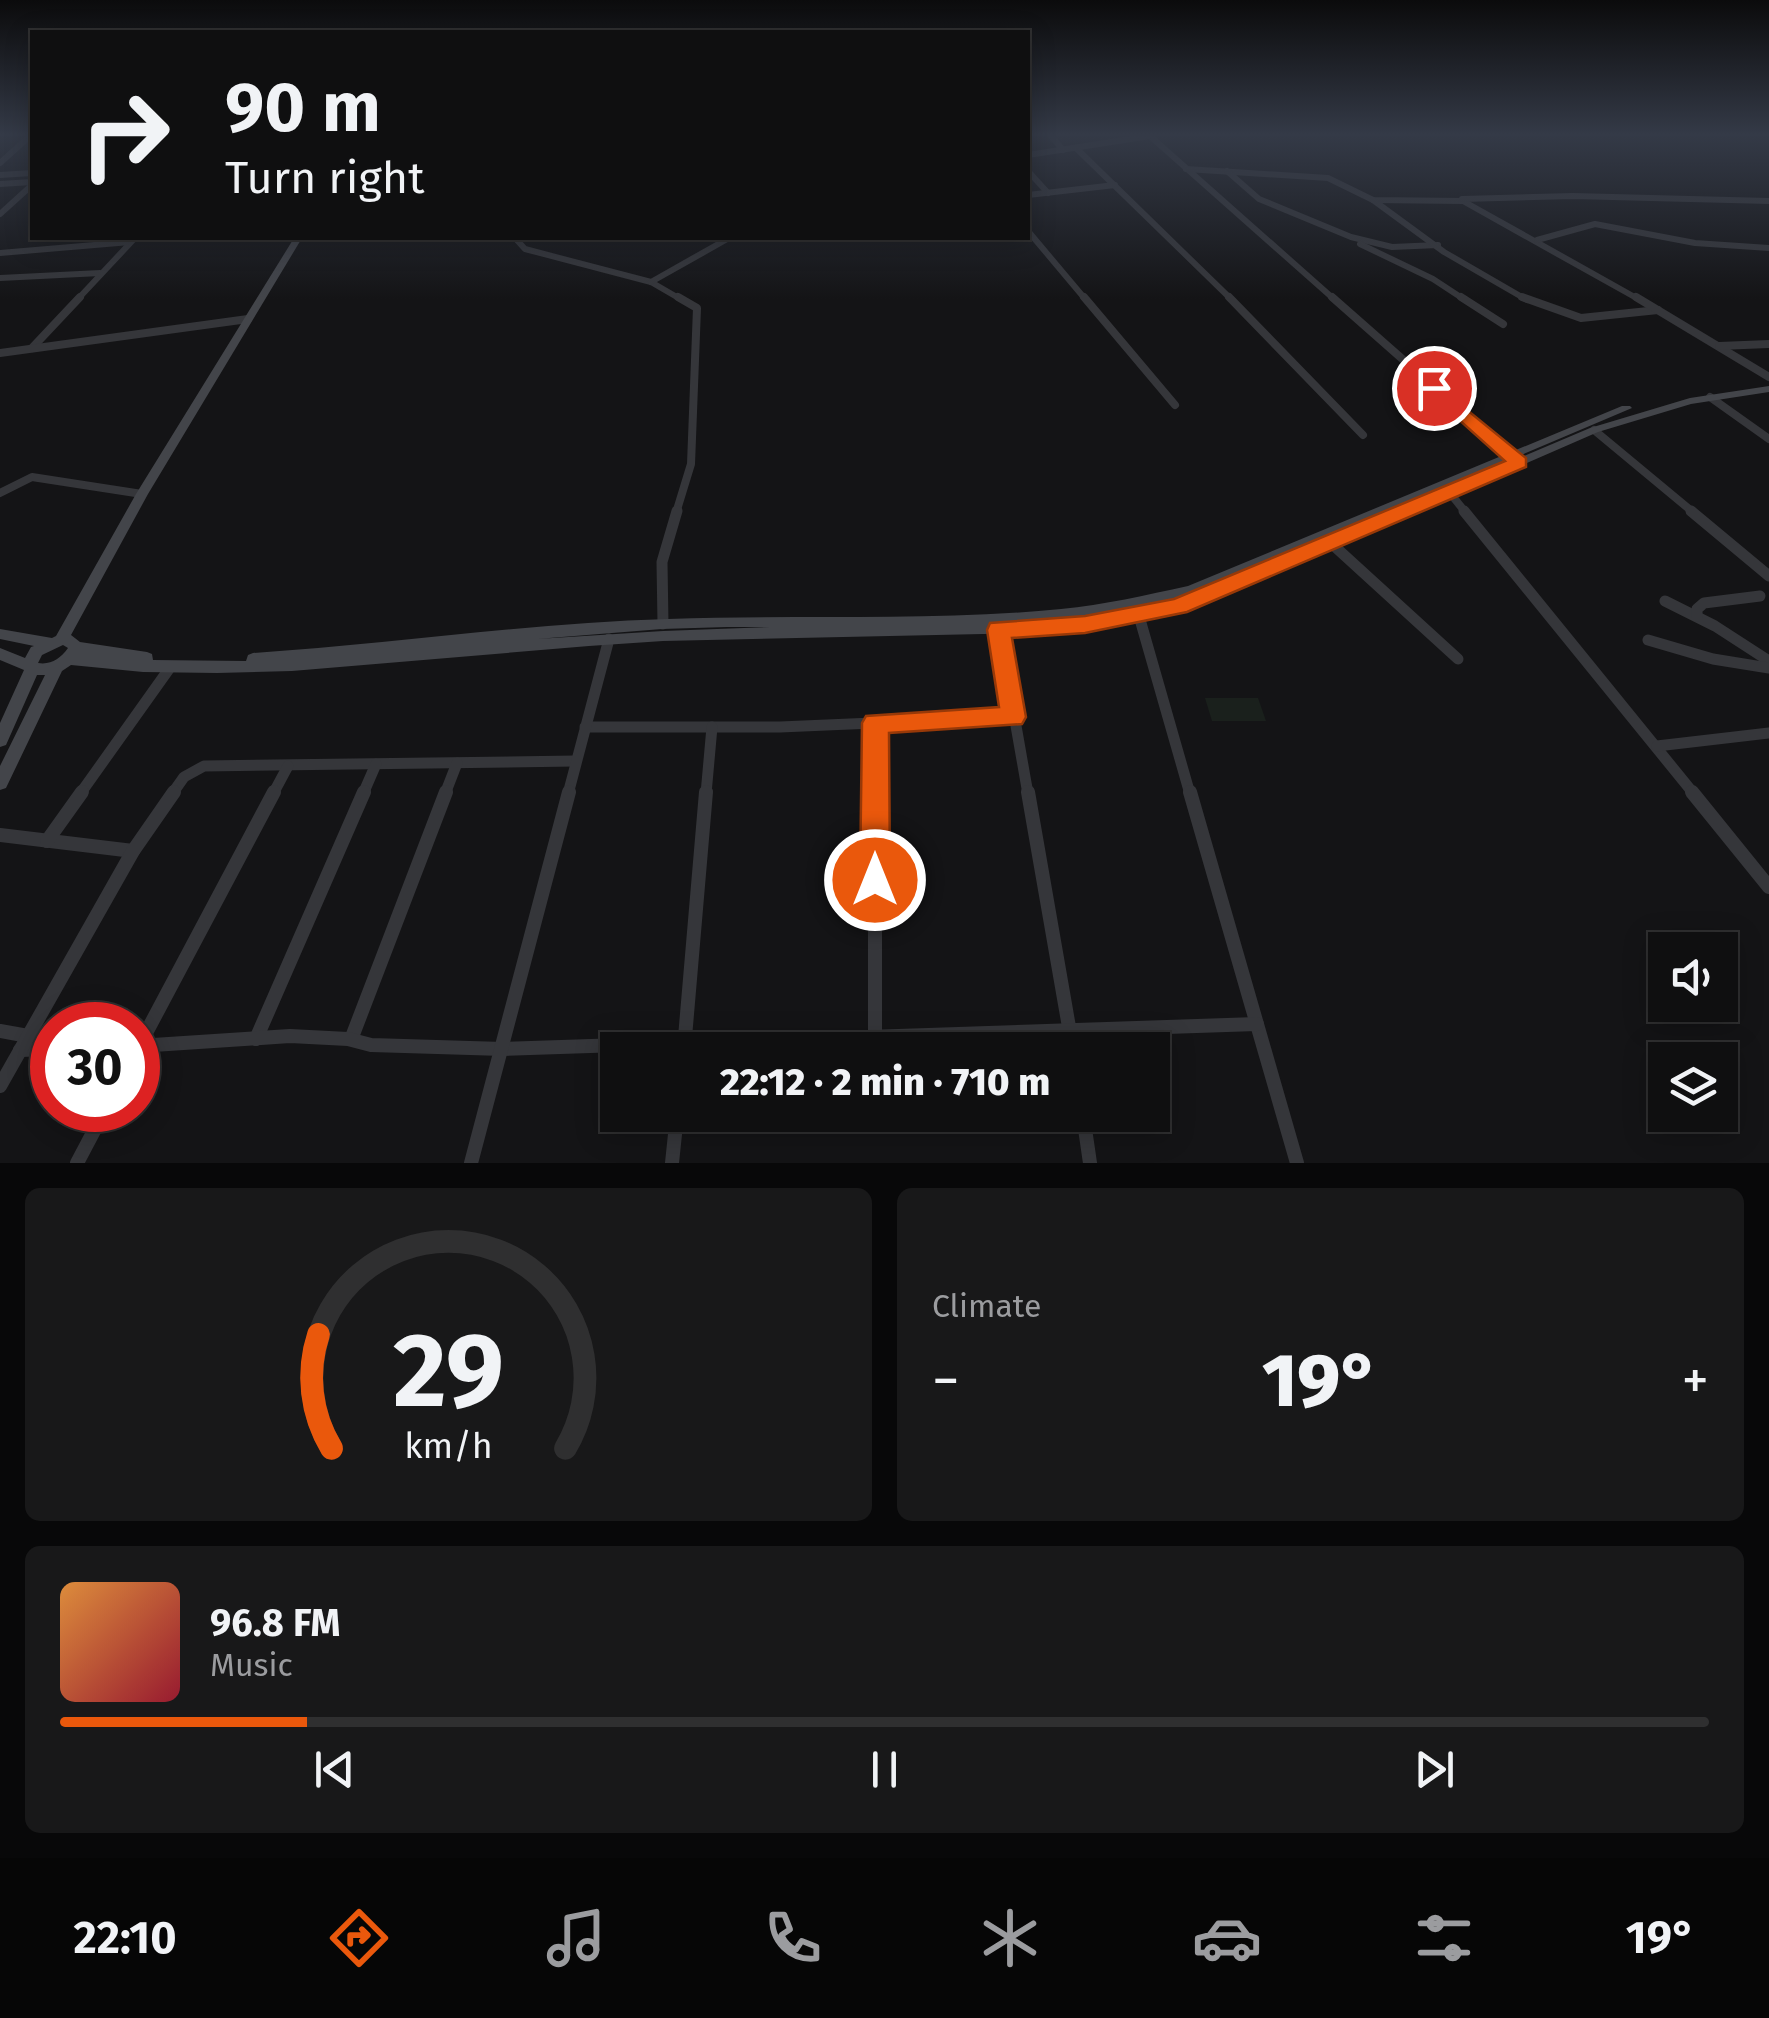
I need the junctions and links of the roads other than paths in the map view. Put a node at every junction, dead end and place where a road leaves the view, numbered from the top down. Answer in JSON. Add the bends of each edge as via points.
{"nodes":[{"id":1,"x":25,"y":190,"type":"edge"},
{"id":2,"x":1062,"y":190,"type":"edge"},
{"id":3,"x":1121,"y":190,"type":"edge"},
{"id":4,"x":1210,"y":190,"type":"edge"},
{"id":5,"x":1249,"y":190,"type":"edge"},
{"id":6,"x":1353,"y":190,"type":"edge"},
{"id":7,"x":1048,"y":192,"type":"joint"},
{"id":8,"x":1030,"y":195,"type":"edge"},
{"id":9,"x":1373,"y":200,"type":"junction"},
{"id":10,"x":1456,"y":200,"type":"junction"},
{"id":11,"x":1769,"y":201,"type":"edge"},
{"id":12,"x":0,"y":214,"type":"edge"},
{"id":13,"x":1030,"y":233,"type":"edge"},
{"id":14,"x":1351,"y":237,"type":"junction"},
{"id":15,"x":132,"y":240,"type":"edge"},
{"id":16,"x":297,"y":240,"type":"edge"},
{"id":17,"x":517,"y":240,"type":"edge"},
{"id":18,"x":725,"y":240,"type":"edge"},
{"id":19,"x":1536,"y":240,"type":"junction"},
{"id":20,"x":1438,"y":245,"type":"junction"},
{"id":21,"x":1769,"y":248,"type":"edge"},
{"id":22,"x":0,"y":253,"type":"edge"},
{"id":23,"x":101,"y":272,"type":"junction"},
{"id":24,"x":0,"y":278,"type":"edge"},
{"id":25,"x":651,"y":282,"type":"junction"},
{"id":26,"x":1658,"y":310,"type":"junction"},
{"id":27,"x":248,"y":318,"type":"junction"},
{"id":28,"x":1503,"y":324,"type":"dead end"},
{"id":29,"x":1769,"y":344,"type":"edge"},
{"id":30,"x":1718,"y":346,"type":"junction"},
{"id":31,"x":31,"y":348,"type":"junction"},
{"id":32,"x":0,"y":353,"type":"edge"},
{"id":33,"x":1769,"y":379,"type":"edge"},
{"id":34,"x":1769,"y":389,"type":"edge"},
{"id":35,"x":1710,"y":397,"type":"junction"},
{"id":36,"x":1175,"y":405,"type":"dead end"},
{"id":37,"x":1594,"y":430,"type":"junction"},
{"id":38,"x":1364,"y":435,"type":"dead end"},
{"id":39,"x":1769,"y":439,"type":"edge"},
{"id":40,"x":1514,"y":458,"type":"junction"},
{"id":41,"x":0,"y":493,"type":"edge"},
{"id":42,"x":1450,"y":493,"type":"junction"},
{"id":43,"x":142,"y":494,"type":"junction"},
{"id":44,"x":1332,"y":544,"type":"junction"},
{"id":45,"x":1769,"y":576,"type":"edge"},
{"id":46,"x":1760,"y":596,"type":"dead end"},
{"id":47,"x":1665,"y":601,"type":"dead end"},
{"id":48,"x":1138,"y":616,"type":"junction"},
{"id":49,"x":1697,"y":616,"type":"junction"},
{"id":50,"x":662,"y":624,"type":"junction"},
{"id":51,"x":999,"y":630,"type":"junction"},
{"id":52,"x":0,"y":634,"type":"edge"},
{"id":53,"x":609,"y":639,"type":"junction"},
{"id":54,"x":1648,"y":640,"type":"dead end"},
{"id":55,"x":63,"y":651,"type":"junction"},
{"id":56,"x":0,"y":654,"type":"edge"},
{"id":57,"x":1458,"y":658,"type":"dead end"},
{"id":58,"x":1769,"y":665,"type":"edge"},
{"id":59,"x":31,"y":668,"type":"junction"},
{"id":60,"x":169,"y":669,"type":"junction"},
{"id":61,"x":1013,"y":717,"type":"junction"},
{"id":62,"x":876,"y":723,"type":"junction"},
{"id":63,"x":712,"y":727,"type":"junction"},
{"id":64,"x":585,"y":728,"type":"junction"},
{"id":65,"x":1769,"y":733,"type":"edge"},
{"id":66,"x":0,"y":740,"type":"edge"},
{"id":67,"x":1657,"y":746,"type":"junction"},
{"id":68,"x":575,"y":762,"type":"junction"},
{"id":69,"x":457,"y":763,"type":"junction"},
{"id":70,"x":376,"y":764,"type":"junction"},
{"id":71,"x":288,"y":766,"type":"junction"},
{"id":72,"x":0,"y":783,"type":"edge"},
{"id":73,"x":0,"y":834,"type":"edge"},
{"id":74,"x":47,"y":841,"type":"junction"},
{"id":75,"x":134,"y":852,"type":"junction"},
{"id":76,"x":1769,"y":887,"type":"edge"},
{"id":77,"x":160,"y":1006,"type":"edge"},
{"id":78,"x":1258,"y":1024,"type":"junction"},
{"id":79,"x":1069,"y":1029,"type":"junction"},
{"id":80,"x":0,"y":1031,"type":"edge"},
{"id":81,"x":686,"y":1032,"type":"edge"},
{"id":82,"x":875,"y":1032,"type":"edge"},
{"id":83,"x":996,"y":1032,"type":"edge"},
{"id":84,"x":1069,"y":1032,"type":"edge"},
{"id":85,"x":352,"y":1037,"type":"junction"},
{"id":86,"x":256,"y":1040,"type":"junction"},
{"id":87,"x":24,"y":1043,"type":"junction"},
{"id":88,"x":30,"y":1044,"type":"edge"},
{"id":89,"x":160,"y":1046,"type":"edge"},
{"id":90,"x":600,"y":1047,"type":"edge"},
{"id":91,"x":502,"y":1049,"type":"junction"},
{"id":92,"x":0,"y":1086,"type":"edge"},
{"id":93,"x":94,"y":1132,"type":"edge"},
{"id":94,"x":675,"y":1132,"type":"edge"},
{"id":95,"x":1085,"y":1132,"type":"edge"},
{"id":96,"x":77,"y":1163,"type":"edge"},
{"id":97,"x":471,"y":1163,"type":"edge"},
{"id":98,"x":672,"y":1163,"type":"edge"},
{"id":99,"x":1090,"y":1163,"type":"edge"},
{"id":100,"x":1297,"y":1163,"type":"edge"}],
"edges":[{"from":1,"to":12,"type":"street"},
{"from":2,"to":7,"type":"street"},
{"from":3,"to":38,"type":"street"},
{"from":4,"to":40,"type":"street"},
{"from":5,"to":14,"type":"street"},
{"from":6,"to":9,"type":"street"},
{"from":7,"to":8,"type":"street"},
{"from":9,"to":10,"type":"street"},
{"from":9,"to":20,"type":"street"},
{"from":10,"to":11,"type":"street"},
{"from":10,"to":19,"type":"street"},
{"from":13,"to":36,"type":"street"},
{"from":14,"to":20,"type":"street","via":[[1392,247]]},
{"from":14,"to":28,"type":"street"},
{"from":15,"to":22,"type":"street"},
{"from":15,"to":23,"type":"street"},
{"from":16,"to":27,"type":"main road"},
{"from":17,"to":25,"type":"street","via":[[525,249]]},
{"from":18,"to":25,"type":"street"},
{"from":19,"to":21,"type":"street","via":[[1595,224],[1696,243]]},
{"from":19,"to":26,"type":"street"},
{"from":20,"to":26,"type":"street","via":[[1550,310],[1588,319]]},
{"from":23,"to":24,"type":"street"},
{"from":23,"to":31,"type":"street"},
{"from":25,"to":50,"type":"street","via":[[698,312],[690,464],[662,562]]},
{"from":26,"to":30,"type":"street"},
{"from":27,"to":31,"type":"street"},
{"from":27,"to":43,"type":"main road"},
{"from":29,"to":30,"type":"street"},
{"from":30,"to":33,"type":"street"},
{"from":31,"to":32,"type":"street"},
{"from":33,"to":40,"type":"main road","via":[[1627,408]]},
{"from":34,"to":35,"type":"main road"},
{"from":35,"to":37,"type":"main road"},
{"from":35,"to":39,"type":"street"},
{"from":37,"to":40,"type":"main road"},
{"from":37,"to":45,"type":"street"},
{"from":40,"to":42,"type":"main road"},
{"from":40,"to":50,"type":"main road","via":[[1190,590],[1115,608],[997,618]]},
{"from":41,"to":43,"type":"street","via":[[32,477]]},
{"from":42,"to":44,"type":"main road"},
{"from":42,"to":67,"type":"street"},
{"from":43,"to":55,"type":"main road"},
{"from":44,"to":48,"type":"main road","via":[[1218,592]]},
{"from":44,"to":57,"type":"street"},
{"from":46,"to":49,"type":"street","via":[[1704,603]]},
{"from":47,"to":49,"type":"street"},
{"from":48,"to":51,"type":"main road"},
{"from":48,"to":78,"type":"street"},
{"from":49,"to":58,"type":"street"},
{"from":50,"to":55,"type":"main road","via":[[238,660]]},
{"from":51,"to":53,"type":"main road"},
{"from":51,"to":61,"type":"street"},
{"from":52,"to":55,"type":"main road"},
{"from":53,"to":60,"type":"main road","via":[[286,668]]},
{"from":53,"to":64,"type":"street"},
{"from":54,"to":58,"type":"street"},
{"from":55,"to":59,"type":"main road"},
{"from":55,"to":59,"type":"main road","via":[[31,656]]},
{"from":55,"to":60,"type":"main road"},
{"from":55,"to":72,"type":"main road"},
{"from":56,"to":59,"type":"main road"},
{"from":59,"to":66,"type":"main road"},
{"from":60,"to":74,"type":"street"},
{"from":61,"to":62,"type":"street"},
{"from":61,"to":79,"type":"street"},
{"from":62,"to":63,"type":"street"},
{"from":62,"to":82,"type":"street"},
{"from":63,"to":64,"type":"street"},
{"from":63,"to":81,"type":"street"},
{"from":64,"to":68,"type":"street"},
{"from":65,"to":67,"type":"street"},
{"from":67,"to":76,"type":"street"},
{"from":68,"to":69,"type":"street"},
{"from":68,"to":91,"type":"street"},
{"from":69,"to":70,"type":"street"},
{"from":69,"to":85,"type":"street"},
{"from":70,"to":71,"type":"street"},
{"from":70,"to":86,"type":"street"},
{"from":71,"to":75,"type":"street","via":[[194,770]]},
{"from":71,"to":77,"type":"street"},
{"from":73,"to":74,"type":"street"},
{"from":74,"to":75,"type":"street"},
{"from":75,"to":87,"type":"street"},
{"from":78,"to":79,"type":"street"},
{"from":78,"to":100,"type":"street"},
{"from":79,"to":83,"type":"street"},
{"from":79,"to":84,"type":"street"},
{"from":80,"to":87,"type":"street"},
{"from":85,"to":86,"type":"street"},
{"from":85,"to":91,"type":"street","via":[[371,1045]]},
{"from":86,"to":89,"type":"street"},
{"from":87,"to":88,"type":"street"},
{"from":87,"to":92,"type":"street"},
{"from":90,"to":91,"type":"street"},
{"from":91,"to":97,"type":"street"},
{"from":93,"to":96,"type":"street"},
{"from":94,"to":98,"type":"street"},
{"from":95,"to":99,"type":"street"}]}
